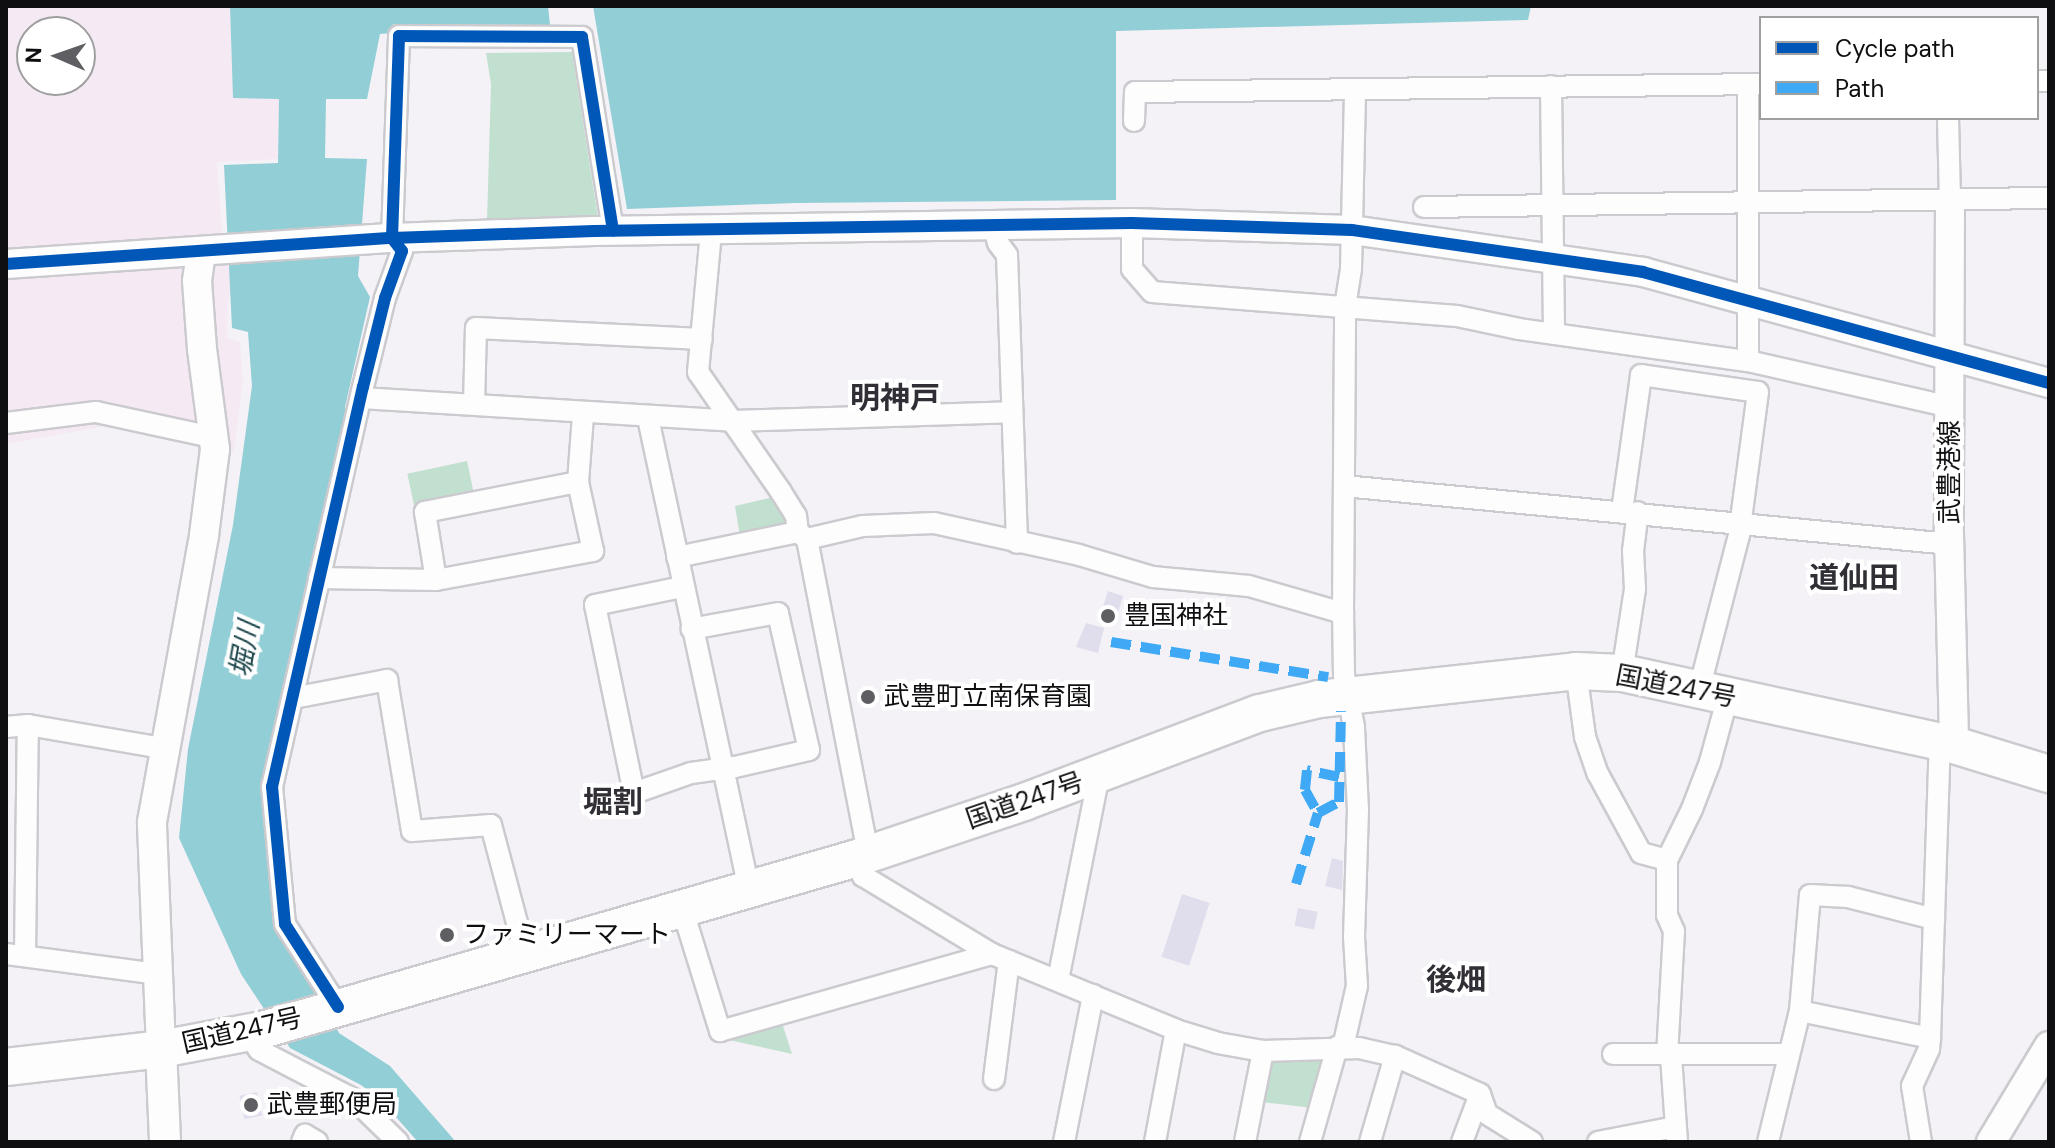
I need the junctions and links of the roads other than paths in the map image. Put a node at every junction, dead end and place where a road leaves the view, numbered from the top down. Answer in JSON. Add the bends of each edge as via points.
{"nodes":[{"id":1,"x":1754,"y":84,"type":"edge"},
{"id":2,"x":1551,"y":86,"type":"junction"},
{"id":3,"x":1355,"y":91,"type":"junction"},
{"id":4,"x":1948,"y":120,"type":"edge"},
{"id":5,"x":1134,"y":121,"type":"dead end"},
{"id":6,"x":2049,"y":198,"type":"edge"},
{"id":7,"x":1950,"y":199,"type":"junction"},
{"id":8,"x":1748,"y":202,"type":"junction"},
{"id":9,"x":1553,"y":205,"type":"junction"},
{"id":10,"x":1424,"y":207,"type":"dead end"},
{"id":11,"x":1132,"y":223,"type":"junction"},
{"id":12,"x":994,"y":227,"type":"junction"},
{"id":13,"x":1352,"y":230,"type":"junction"},
{"id":14,"x":613,"y":231,"type":"junction"},
{"id":15,"x":711,"y":232,"type":"junction"},
{"id":16,"x":392,"y":238,"type":"junction"},
{"id":17,"x":201,"y":251,"type":"junction"},
{"id":18,"x":1552,"y":258,"type":"junction"},
{"id":19,"x":6,"y":264,"type":"edge"},
{"id":20,"x":1750,"y":299,"type":"junction"},
{"id":21,"x":1345,"y":307,"type":"junction"},
{"id":22,"x":1554,"y":334,"type":"junction"},
{"id":23,"x":702,"y":339,"type":"junction"},
{"id":24,"x":1951,"y":356,"type":"junction"},
{"id":25,"x":1748,"y":361,"type":"junction"},
{"id":26,"x":2049,"y":383,"type":"edge"},
{"id":27,"x":361,"y":398,"type":"junction"},
{"id":28,"x":474,"y":404,"type":"junction"},
{"id":29,"x":1950,"y":407,"type":"junction"},
{"id":30,"x":1011,"y":412,"type":"junction"},
{"id":31,"x":583,"y":415,"type":"junction"},
{"id":32,"x":648,"y":418,"type":"junction"},
{"id":33,"x":732,"y":421,"type":"junction"},
{"id":34,"x":6,"y":423,"type":"edge"},
{"id":35,"x":212,"y":437,"type":"junction"},
{"id":36,"x":578,"y":482,"type":"junction"},
{"id":37,"x":1344,"y":486,"type":"junction"},
{"id":38,"x":1630,"y":511,"type":"junction"},
{"id":39,"x":1740,"y":522,"type":"junction"},
{"id":40,"x":802,"y":536,"type":"junction"},
{"id":41,"x":1017,"y":543,"type":"junction"},
{"id":42,"x":1950,"y":544,"type":"junction"},
{"id":43,"x":677,"y":557,"type":"junction"},
{"id":44,"x":319,"y":578,"type":"junction"},
{"id":45,"x":436,"y":580,"type":"junction"},
{"id":46,"x":682,"y":587,"type":"junction"},
{"id":47,"x":1343,"y":613,"type":"junction"},
{"id":48,"x":691,"y":629,"type":"junction"},
{"id":49,"x":1576,"y":671,"type":"junction"},
{"id":50,"x":1622,"y":673,"type":"junction"},
{"id":51,"x":1713,"y":693,"type":"junction"},
{"id":52,"x":1349,"y":696,"type":"junction"},
{"id":53,"x":293,"y":698,"type":"junction"},
{"id":54,"x":28,"y":725,"type":"junction"},
{"id":55,"x":6,"y":727,"type":"edge"},
{"id":56,"x":1947,"y":744,"type":"junction"},
{"id":57,"x":163,"y":748,"type":"junction"},
{"id":58,"x":720,"y":768,"type":"junction"},
{"id":59,"x":1099,"y":774,"type":"junction"},
{"id":60,"x":2049,"y":774,"type":"edge"},
{"id":61,"x":863,"y":856,"type":"junction"},
{"id":62,"x":1667,"y":860,"type":"junction"},
{"id":63,"x":749,"y":889,"type":"junction"},
{"id":64,"x":682,"y":908,"type":"junction"},
{"id":65,"x":1934,"y":919,"type":"junction"},
{"id":66,"x":525,"y":953,"type":"junction"},
{"id":67,"x":16,"y":955,"type":"edge"},
{"id":68,"x":1001,"y":958,"type":"junction"},
{"id":69,"x":157,"y":974,"type":"junction"},
{"id":70,"x":1058,"y":980,"type":"junction"},
{"id":71,"x":1093,"y":995,"type":"junction"},
{"id":72,"x":333,"y":1008,"type":"junction"},
{"id":73,"x":1800,"y":1011,"type":"junction"},
{"id":74,"x":1176,"y":1030,"type":"junction"},
{"id":75,"x":255,"y":1032,"type":"junction"},
{"id":76,"x":1930,"y":1038,"type":"junction"},
{"id":77,"x":2049,"y":1046,"type":"edge"},
{"id":78,"x":1340,"y":1047,"type":"junction"},
{"id":79,"x":161,"y":1049,"type":"junction"},
{"id":80,"x":1263,"y":1051,"type":"junction"},
{"id":81,"x":1613,"y":1054,"type":"dead end"},
{"id":82,"x":1788,"y":1054,"type":"junction"},
{"id":83,"x":1395,"y":1056,"type":"junction"},
{"id":84,"x":1669,"y":1056,"type":"junction"},
{"id":85,"x":6,"y":1067,"type":"edge"},
{"id":86,"x":994,"y":1079,"type":"dead end"},
{"id":87,"x":1480,"y":1094,"type":"junction"},
{"id":88,"x":1676,"y":1135,"type":"edge"},
{"id":89,"x":165,"y":1142,"type":"edge"},
{"id":90,"x":302,"y":1142,"type":"edge"},
{"id":91,"x":317,"y":1142,"type":"edge"},
{"id":92,"x":398,"y":1142,"type":"edge"},
{"id":93,"x":1064,"y":1142,"type":"edge"},
{"id":94,"x":1155,"y":1142,"type":"edge"},
{"id":95,"x":1245,"y":1142,"type":"edge"},
{"id":96,"x":1310,"y":1142,"type":"edge"},
{"id":97,"x":1370,"y":1142,"type":"edge"},
{"id":98,"x":1462,"y":1142,"type":"edge"},
{"id":99,"x":1532,"y":1142,"type":"edge"},
{"id":100,"x":1598,"y":1142,"type":"edge"},
{"id":101,"x":1768,"y":1142,"type":"edge"},
{"id":102,"x":1921,"y":1142,"type":"edge"},
{"id":103,"x":1991,"y":1142,"type":"edge"}],
"edges":[{"from":1,"to":2,"type":"street"},
{"from":1,"to":8,"type":"street"},
{"from":2,"to":3,"type":"street"},
{"from":2,"to":9,"type":"street"},
{"from":3,"to":5,"type":"street","via":[[1135,92]]},
{"from":3,"to":13,"type":"street"},
{"from":4,"to":7,"type":"street"},
{"from":6,"to":7,"type":"street"},
{"from":7,"to":8,"type":"street"},
{"from":7,"to":24,"type":"street","name":"武豊港線"},
{"from":8,"to":9,"type":"street"},
{"from":8,"to":20,"type":"street"},
{"from":9,"to":10,"type":"street"},
{"from":9,"to":18,"type":"street"},
{"from":11,"to":12,"type":"street"},
{"from":11,"to":13,"type":"street"},
{"from":11,"to":21,"type":"street","via":[[1132,269],[1152,292]]},
{"from":12,"to":15,"type":"street"},
{"from":12,"to":30,"type":"street","via":[[1007,255]]},
{"from":13,"to":18,"type":"street"},
{"from":13,"to":21,"type":"street"},
{"from":14,"to":15,"type":"street"},
{"from":14,"to":16,"type":"street"},
{"from":14,"to":16,"type":"street","via":[[582,37],[399,36]]},
{"from":15,"to":23,"type":"street"},
{"from":16,"to":17,"type":"street"},
{"from":16,"to":27,"type":"street","via":[[402,251]]},
{"from":17,"to":19,"type":"street"},
{"from":17,"to":35,"type":"street","via":[[197,281]]},
{"from":18,"to":20,"type":"street","via":[[1643,272]]},
{"from":18,"to":22,"type":"street"},
{"from":20,"to":24,"type":"street"},
{"from":20,"to":25,"type":"street"},
{"from":21,"to":22,"type":"street","via":[[1457,316]]},
{"from":21,"to":37,"type":"street"},
{"from":22,"to":25,"type":"street"},
{"from":23,"to":28,"type":"street","via":[[476,328]]},
{"from":23,"to":33,"type":"street","via":[[698,372]]},
{"from":24,"to":26,"type":"street"},
{"from":24,"to":29,"type":"street","name":"武豊港線"},
{"from":25,"to":29,"type":"street"},
{"from":27,"to":28,"type":"street"},
{"from":27,"to":44,"type":"street"},
{"from":28,"to":31,"type":"street"},
{"from":29,"to":42,"type":"street","name":"武豊港線"},
{"from":30,"to":33,"type":"street"},
{"from":30,"to":41,"type":"street"},
{"from":31,"to":32,"type":"street"},
{"from":31,"to":36,"type":"street"},
{"from":32,"to":33,"type":"street"},
{"from":32,"to":43,"type":"street"},
{"from":33,"to":40,"type":"street","via":[[796,516]]},
{"from":34,"to":35,"type":"street","via":[[96,412]]},
{"from":35,"to":57,"type":"street","via":[[213,475],[204,535]]},
{"from":36,"to":45,"type":"street","via":[[425,512]]},
{"from":36,"to":45,"type":"street","via":[[593,551]]},
{"from":37,"to":38,"type":"street"},
{"from":37,"to":47,"type":"street"},
{"from":38,"to":39,"type":"street"},
{"from":38,"to":39,"type":"street","via":[[1641,375],[1758,392]]},
{"from":38,"to":50,"type":"street","via":[[1635,589]]},
{"from":39,"to":42,"type":"street"},
{"from":39,"to":51,"type":"street"},
{"from":40,"to":41,"type":"street","via":[[934,523]]},
{"from":40,"to":43,"type":"street"},
{"from":40,"to":61,"type":"street"},
{"from":41,"to":47,"type":"street","via":[[1153,577],[1249,586]]},
{"from":42,"to":56,"type":"street","name":"武豊港線"},
{"from":43,"to":46,"type":"street"},
{"from":44,"to":45,"type":"street"},
{"from":44,"to":53,"type":"street"},
{"from":46,"to":48,"type":"street"},
{"from":46,"to":58,"type":"street","via":[[595,605],[634,793]]},
{"from":47,"to":52,"type":"street"},
{"from":48,"to":58,"type":"street"},
{"from":48,"to":58,"type":"street","via":[[778,613],[809,750]]},
{"from":49,"to":50,"type":"highway","name":"国道247号"},
{"from":49,"to":52,"type":"highway","name":"国道247号"},
{"from":49,"to":62,"type":"street","via":[[1585,737],[1598,774],[1641,853]]},
{"from":50,"to":51,"type":"highway","name":"国道247号"},
{"from":51,"to":56,"type":"highway","name":"国道247号"},
{"from":51,"to":62,"type":"street","via":[[1706,774]]},
{"from":52,"to":59,"type":"highway","name":"国道247号","via":[[1260,713]]},
{"from":52,"to":78,"type":"street","via":[[1358,810],[1357,986]]},
{"from":53,"to":66,"type":"street","via":[[387,680],[412,831],[491,825]]},
{"from":53,"to":72,"type":"street","via":[[272,787],[280,889],[285,924]]},
{"from":54,"to":55,"type":"street"},
{"from":54,"to":57,"type":"street"},
{"from":54,"to":67,"type":"street"},
{"from":56,"to":60,"type":"highway","name":"国道247号"},
{"from":56,"to":65,"type":"street"},
{"from":57,"to":69,"type":"street","via":[[152,822]]},
{"from":58,"to":63,"type":"street"},
{"from":59,"to":61,"type":"highway","name":"国道247号"},
{"from":59,"to":70,"type":"street"},
{"from":61,"to":63,"type":"highway","name":"国道247号"},
{"from":61,"to":68,"type":"street","via":[[863,876]]},
{"from":62,"to":84,"type":"street","via":[[1667,915],[1674,931]]},
{"from":63,"to":64,"type":"highway","name":"国道247号"},
{"from":64,"to":66,"type":"highway","name":"国道247号"},
{"from":64,"to":68,"type":"street","via":[[720,1031]]},
{"from":65,"to":73,"type":"street","via":[[1848,897],[1810,895]]},
{"from":65,"to":76,"type":"street"},
{"from":66,"to":72,"type":"highway","name":"国道247号"},
{"from":67,"to":69,"type":"street"},
{"from":68,"to":70,"type":"street"},
{"from":68,"to":86,"type":"street"},
{"from":69,"to":79,"type":"street"},
{"from":70,"to":71,"type":"street"},
{"from":71,"to":74,"type":"street"},
{"from":71,"to":93,"type":"street"},
{"from":72,"to":75,"type":"highway","name":"国道247号"},
{"from":73,"to":76,"type":"street"},
{"from":73,"to":82,"type":"street"},
{"from":74,"to":80,"type":"street"},
{"from":74,"to":94,"type":"street"},
{"from":75,"to":79,"type":"highway","name":"国道247号"},
{"from":75,"to":92,"type":"street","via":[[259,1050],[355,1100]]},
{"from":76,"to":102,"type":"street","via":[[1912,1086]]},
{"from":77,"to":103,"type":"street"},
{"from":78,"to":80,"type":"street"},
{"from":78,"to":83,"type":"street"},
{"from":78,"to":96,"type":"street"},
{"from":79,"to":85,"type":"highway","name":"国道247号"},
{"from":79,"to":89,"type":"main road"},
{"from":80,"to":95,"type":"street"},
{"from":81,"to":84,"type":"street"},
{"from":82,"to":84,"type":"street"},
{"from":82,"to":101,"type":"street"},
{"from":83,"to":87,"type":"street"},
{"from":83,"to":97,"type":"street"},
{"from":84,"to":88,"type":"street"},
{"from":87,"to":98,"type":"street"},
{"from":87,"to":99,"type":"street","via":[[1487,1114]]},
{"from":88,"to":100,"type":"street"},
{"from":90,"to":91,"type":"street","via":[[305,1135]]}]}
